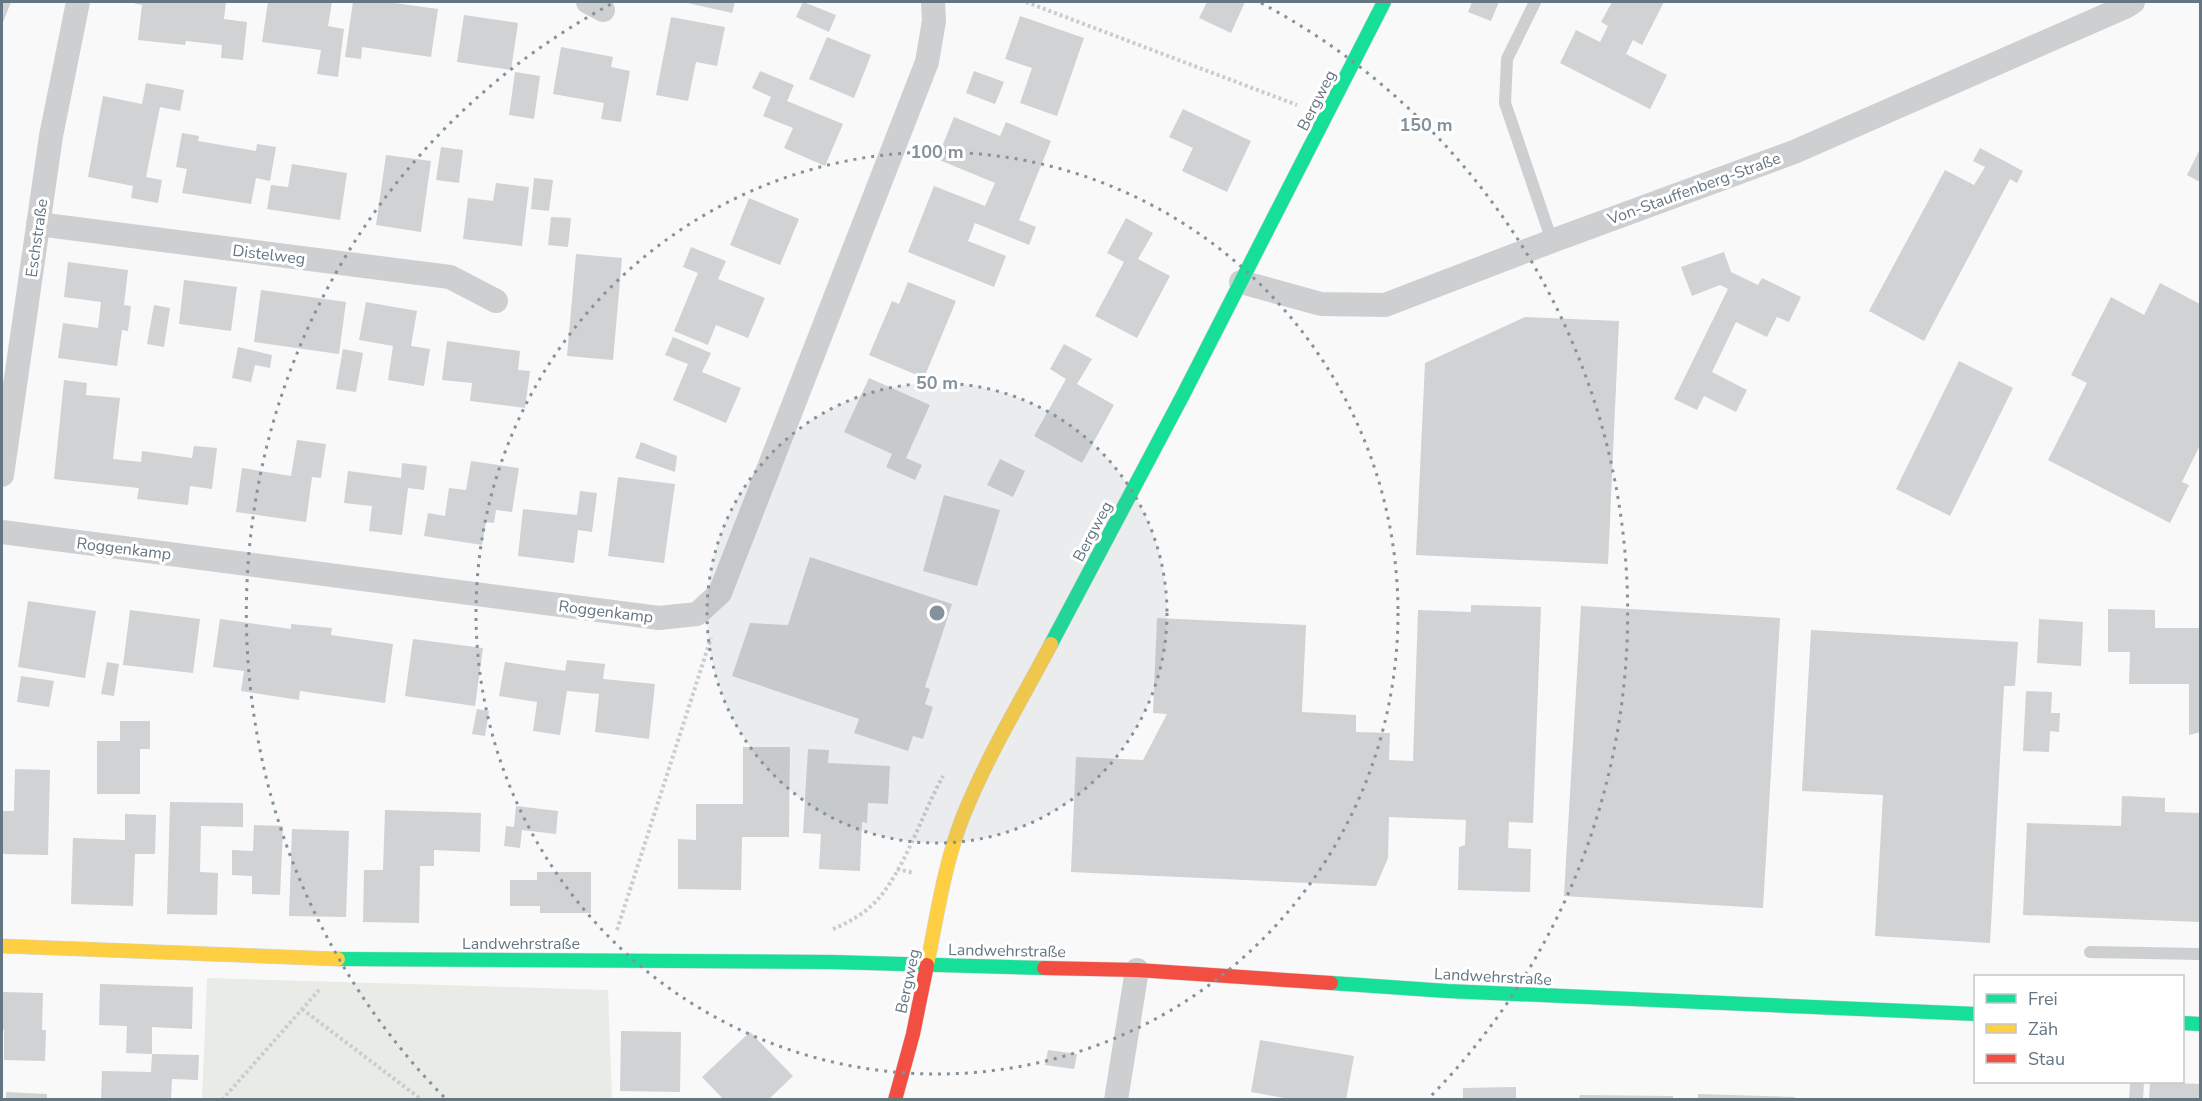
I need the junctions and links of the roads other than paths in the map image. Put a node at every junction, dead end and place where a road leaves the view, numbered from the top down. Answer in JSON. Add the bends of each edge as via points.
{"nodes":[{"id":1,"x":78,"y":2,"type":"edge"},
{"id":2,"x":933,"y":2,"type":"edge"},
{"id":3,"x":1384,"y":2,"type":"edge"},
{"id":4,"x":1534,"y":2,"type":"edge"},
{"id":5,"x":2133,"y":2,"type":"edge"},
{"id":6,"x":38,"y":224,"type":"junction"},
{"id":7,"x":1552,"y":241,"type":"junction"},
{"id":8,"x":1241,"y":282,"type":"junction"},
{"id":9,"x":496,"y":301,"type":"dead end"},
{"id":10,"x":2,"y":475,"type":"edge"},
{"id":11,"x":2,"y":532,"type":"edge"},
{"id":12,"x":2,"y":946,"type":"edge"},
{"id":13,"x":2090,"y":952,"type":"dead end"},
{"id":14,"x":2200,"y":954,"type":"edge"},
{"id":15,"x":928,"y":965,"type":"junction"},
{"id":16,"x":1137,"y":970,"type":"junction"},
{"id":17,"x":1974,"y":1014,"type":"edge"},
{"id":18,"x":2184,"y":1023,"type":"edge"},
{"id":19,"x":2200,"y":1024,"type":"edge"},
{"id":20,"x":895,"y":1100,"type":"edge"},
{"id":21,"x":1116,"y":1100,"type":"edge"}],
"edges":[{"from":1,"to":6,"type":"street","name":"Eschstraße"},
{"from":2,"to":11,"type":"street","name":"Roggenkamp","via":[[934,21],[923,73],[720,593],[697,614],[658,618]]},
{"from":3,"to":8,"type":"street","name":"Bergweg"},
{"from":4,"to":7,"type":"lane","via":[[1507,59],[1505,103]]},
{"from":5,"to":7,"type":"street","name":"Von-Stauffenberg-Straße","via":[[1794,152]]},
{"from":6,"to":9,"type":"street","name":"Distelweg","via":[[450,277]]},
{"from":6,"to":10,"type":"street","name":"Eschstraße"},
{"from":7,"to":8,"type":"street","name":"Von-Stauffenberg-Straße","via":[[1385,305],[1321,304]]},
{"from":8,"to":15,"type":"street","name":"Bergweg","via":[[981,776],[962,820],[944,879]]},
{"from":12,"to":15,"type":"street","name":"Landwehrstraße","via":[[348,959]]},
{"from":13,"to":14,"type":"lane"},
{"from":15,"to":16,"type":"street","name":"Landwehrstraße"},
{"from":15,"to":20,"type":"street","name":"Bergweg"},
{"from":16,"to":17,"type":"street","name":"Landwehrstraße","via":[[1448,991]]},
{"from":16,"to":21,"type":"street"},
{"from":18,"to":19,"type":"street"}]}
